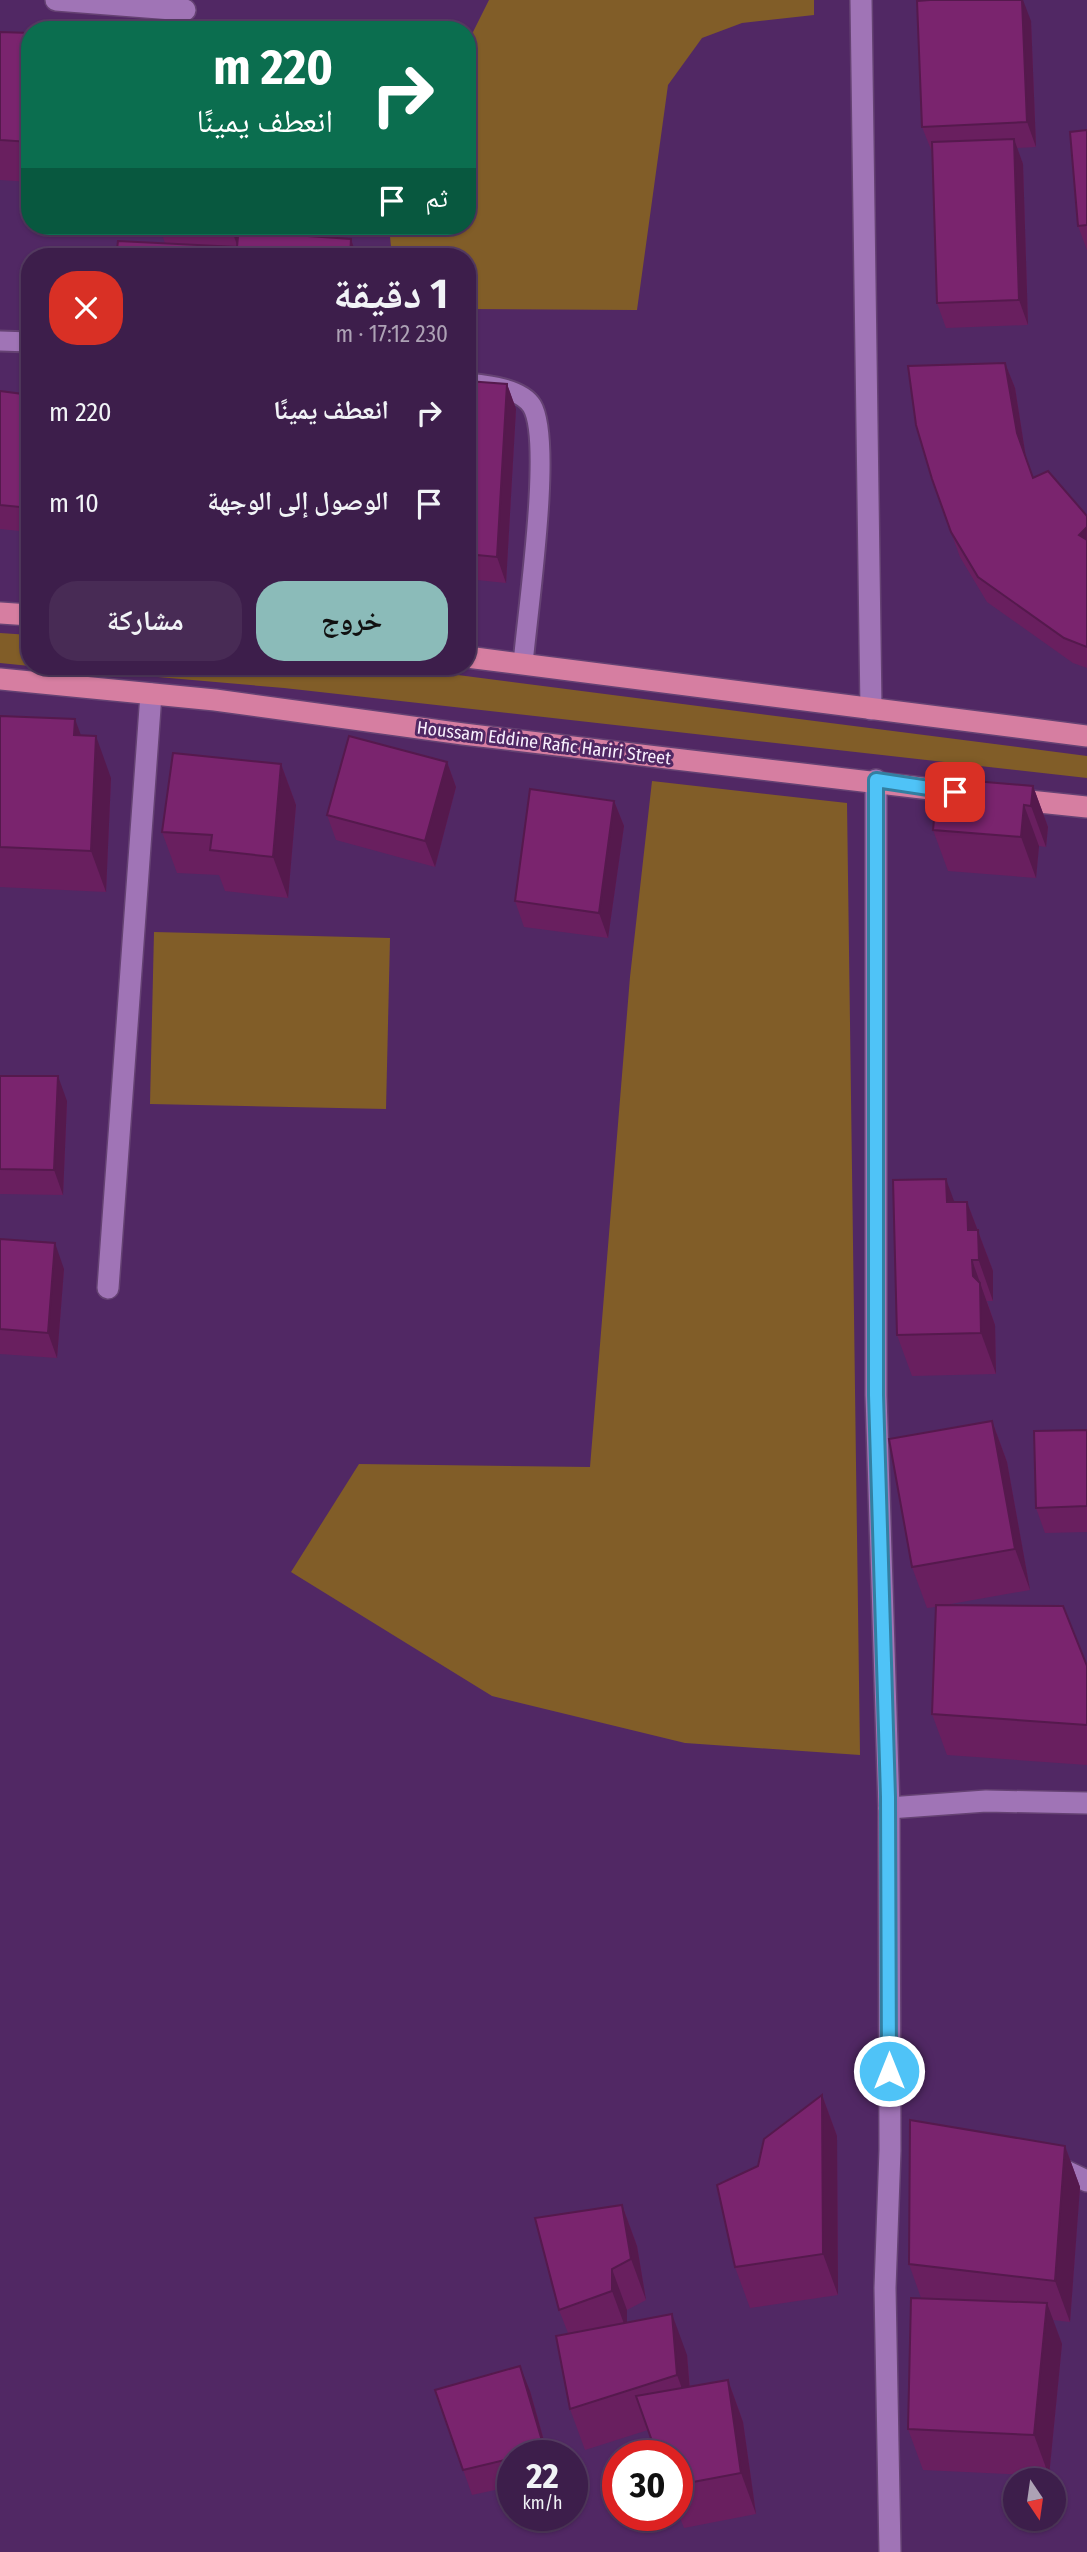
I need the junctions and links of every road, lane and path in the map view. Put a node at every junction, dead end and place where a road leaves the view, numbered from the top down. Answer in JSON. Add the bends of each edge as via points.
{"nodes":[{"id":1,"x":56,"y":0,"type":"edge"},
{"id":2,"x":861,"y":0,"type":"edge"},
{"id":3,"x":185,"y":10,"type":"dead end"},
{"id":4,"x":0,"y":341,"type":"edge"},
{"id":5,"x":21,"y":342,"type":"edge"},
{"id":6,"x":476,"y":385,"type":"edge"},
{"id":7,"x":0,"y":613,"type":"edge"},
{"id":8,"x":21,"y":614,"type":"edge"},
{"id":9,"x":476,"y":658,"type":"edge"},
{"id":10,"x":523,"y":664,"type":"junction"},
{"id":11,"x":0,"y":679,"type":"edge"},
{"id":12,"x":151,"y":694,"type":"junction"},
{"id":13,"x":872,"y":709,"type":"junction"},
{"id":14,"x":1087,"y":736,"type":"edge"},
{"id":15,"x":876,"y":780,"type":"junction"},
{"id":16,"x":1087,"y":807,"type":"edge"},
{"id":17,"x":108,"y":1288,"type":"dead end"},
{"id":18,"x":1087,"y":1803,"type":"edge"},
{"id":19,"x":889,"y":1808,"type":"junction"},
{"id":20,"x":917,"y":2149,"type":"edge"},
{"id":21,"x":890,"y":2150,"type":"junction"},
{"id":22,"x":1036,"y":2158,"type":"edge"},
{"id":23,"x":1087,"y":2180,"type":"edge"},
{"id":24,"x":890,"y":2552,"type":"edge"}],
"edges":[{"from":1,"to":3,"type":"street"},
{"from":2,"to":13,"type":"street"},
{"from":4,"to":5,"type":"lane"},
{"from":6,"to":10,"type":"lane","via":[[507,390],[526,401],[539,434],[541,469]]},
{"from":7,"to":8,"type":"main road"},
{"from":9,"to":10,"type":"main road"},
{"from":10,"to":13,"type":"main road"},
{"from":11,"to":12,"type":"main road","name":"Houssam Eddine Rafic Hariri Street"},
{"from":12,"to":15,"type":"main road","name":"Houssam Eddine Rafic Hariri Street"},
{"from":12,"to":17,"type":"street"},
{"from":13,"to":14,"type":"main road"},
{"from":15,"to":16,"type":"main road","name":"Houssam Eddine Rafic Hariri Street"},
{"from":15,"to":19,"type":"street","via":[[876,1395]]},
{"from":18,"to":19,"type":"street","via":[[986,1801]]},
{"from":19,"to":21,"type":"street"},
{"from":20,"to":21,"type":"street"},
{"from":21,"to":24,"type":"street","via":[[885,2288]]},
{"from":22,"to":23,"type":"street"}]}
